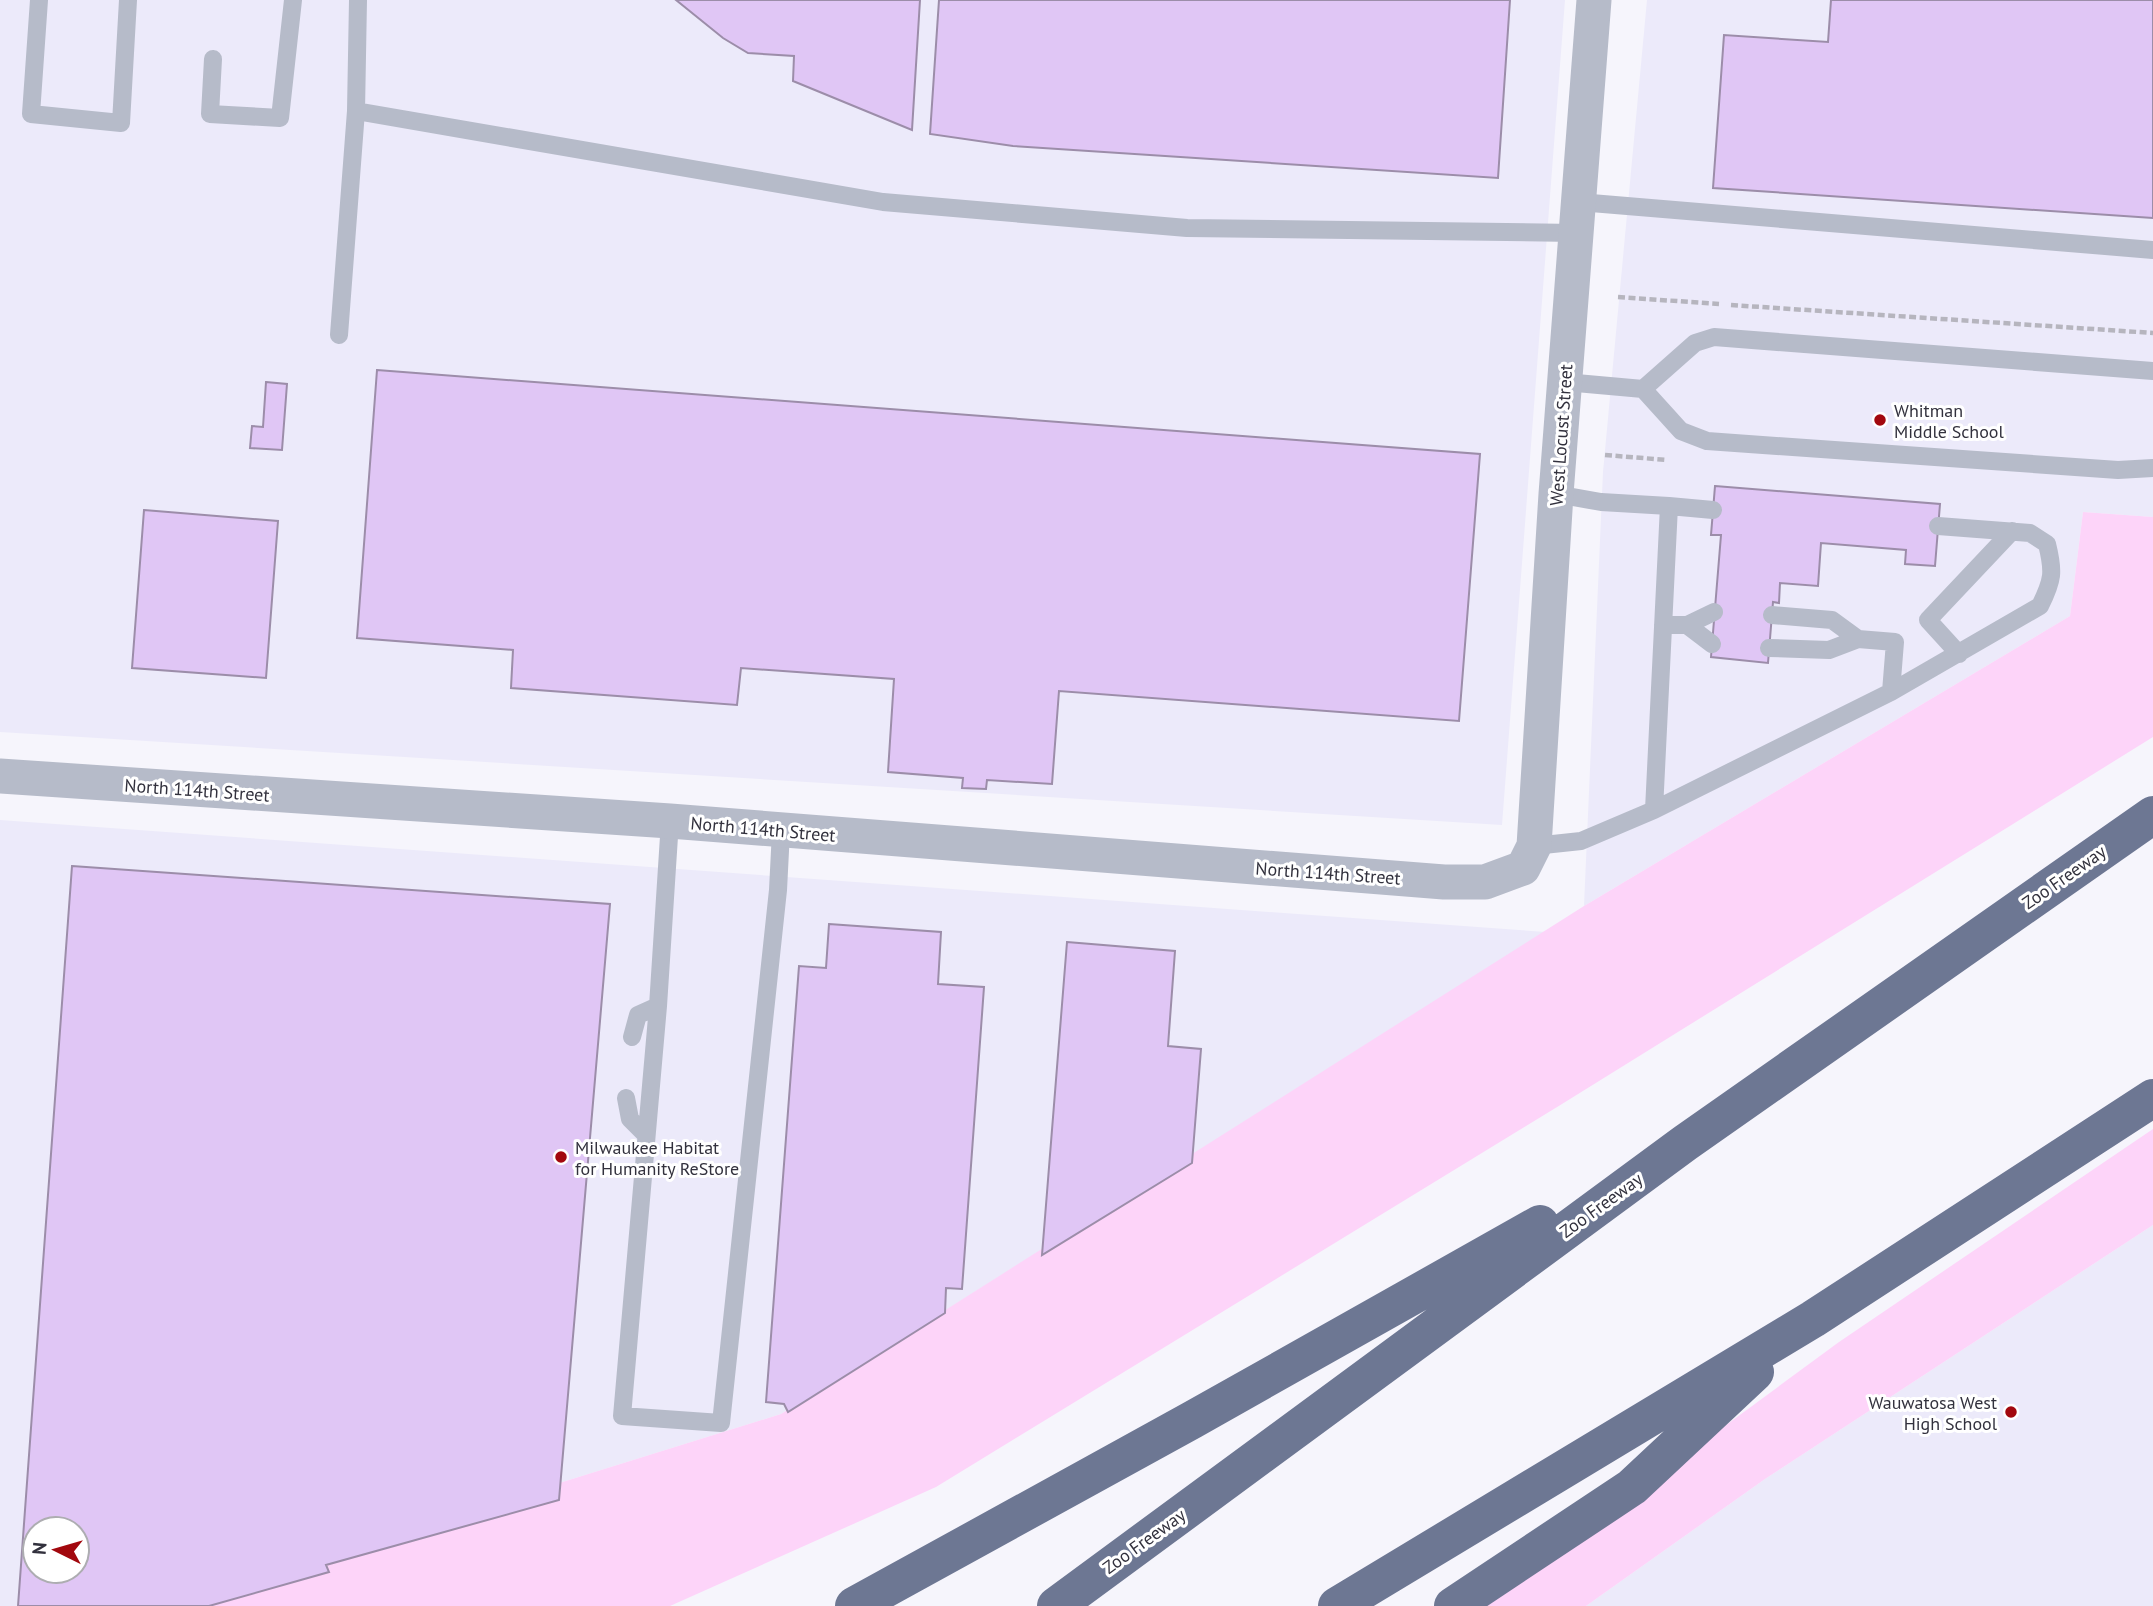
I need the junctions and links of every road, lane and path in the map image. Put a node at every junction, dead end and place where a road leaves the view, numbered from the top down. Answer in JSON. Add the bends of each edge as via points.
{"nodes":[{"id":1,"x":39,"y":0,"type":"edge"},
{"id":2,"x":128,"y":0,"type":"edge"},
{"id":3,"x":293,"y":0,"type":"edge"},
{"id":4,"x":358,"y":0,"type":"edge"},
{"id":5,"x":1594,"y":0,"type":"edge"},
{"id":6,"x":213,"y":59,"type":"dead end"},
{"id":7,"x":356,"y":111,"type":"junction"},
{"id":8,"x":1578,"y":218,"type":"junction"},
{"id":9,"x":2153,"y":250,"type":"edge"},
{"id":10,"x":1618,"y":297,"type":"dead end"},
{"id":11,"x":2153,"y":333,"type":"edge"},
{"id":12,"x":339,"y":335,"type":"dead end"},
{"id":13,"x":2153,"y":370,"type":"edge"},
{"id":14,"x":1565,"y":382,"type":"junction"},
{"id":15,"x":1643,"y":389,"type":"junction"},
{"id":16,"x":2153,"y":468,"type":"edge"},
{"id":17,"x":1556,"y":495,"type":"junction"},
{"id":18,"x":1670,"y":506,"type":"junction"},
{"id":19,"x":1713,"y":510,"type":"dead end"},
{"id":20,"x":1938,"y":526,"type":"dead end"},
{"id":21,"x":2012,"y":531,"type":"junction"},
{"id":22,"x":1714,"y":612,"type":"dead end"},
{"id":23,"x":1772,"y":615,"type":"dead end"},
{"id":24,"x":1663,"y":625,"type":"junction"},
{"id":25,"x":1687,"y":625,"type":"junction"},
{"id":26,"x":1858,"y":639,"type":"junction"},
{"id":27,"x":1712,"y":644,"type":"dead end"},
{"id":28,"x":1769,"y":648,"type":"dead end"},
{"id":29,"x":1959,"y":654,"type":"junction"},
{"id":30,"x":1891,"y":692,"type":"junction"},
{"id":31,"x":0,"y":776,"type":"edge"},
{"id":32,"x":1654,"y":810,"type":"junction"},
{"id":33,"x":2153,"y":815,"type":"edge"},
{"id":34,"x":670,"y":821,"type":"junction"},
{"id":35,"x":781,"y":831,"type":"junction"},
{"id":36,"x":1528,"y":857,"type":"junction"},
{"id":37,"x":657,"y":1006,"type":"junction"},
{"id":38,"x":632,"y":1037,"type":"dead end"},
{"id":39,"x":626,"y":1098,"type":"dead end"},
{"id":40,"x":2153,"y":1098,"type":"edge"},
{"id":41,"x":646,"y":1135,"type":"junction"},
{"id":42,"x":1685,"y":1143,"type":"junction"},
{"id":43,"x":1813,"y":1319,"type":"junction"},
{"id":44,"x":854,"y":1606,"type":"edge"},
{"id":45,"x":1056,"y":1606,"type":"edge"},
{"id":46,"x":1337,"y":1606,"type":"edge"},
{"id":47,"x":1453,"y":1606,"type":"edge"}],
"edges":[{"from":1,"to":2,"type":"lane","via":[[31,114],[121,123]]},
{"from":3,"to":6,"type":"lane","via":[[280,118],[210,114]]},
{"from":4,"to":7,"type":"lane"},
{"from":5,"to":8,"type":"street","name":"West Locust Street"},
{"from":7,"to":8,"type":"lane","via":[[883,202],[1187,228]]},
{"from":7,"to":12,"type":"lane"},
{"from":8,"to":9,"type":"lane"},
{"from":8,"to":14,"type":"street","name":"West Locust Street"},
{"from":10,"to":11,"type":"path"},
{"from":13,"to":15,"type":"lane","via":[[1714,337],[1695,343]]},
{"from":14,"to":15,"type":"lane"},
{"from":14,"to":17,"type":"street","name":"West Locust Street"},
{"from":15,"to":16,"type":"lane","via":[[1681,431],[1707,441],[2118,470]]},
{"from":17,"to":18,"type":"lane"},
{"from":17,"to":36,"type":"street","name":"West Locust Street"},
{"from":18,"to":19,"type":"lane"},
{"from":18,"to":24,"type":"lane"},
{"from":20,"to":21,"type":"lane"},
{"from":21,"to":29,"type":"lane","via":[[1928,620]]},
{"from":21,"to":29,"type":"lane","via":[[2030,533],[2047,544],[2050,585],[2040,606]]},
{"from":22,"to":25,"type":"lane"},
{"from":23,"to":26,"type":"lane","via":[[1832,620]]},
{"from":24,"to":25,"type":"lane"},
{"from":24,"to":32,"type":"lane"},
{"from":25,"to":27,"type":"lane"},
{"from":26,"to":28,"type":"lane","via":[[1829,650]]},
{"from":26,"to":30,"type":"lane","via":[[1895,642]]},
{"from":29,"to":30,"type":"lane"},
{"from":30,"to":32,"type":"lane"},
{"from":31,"to":34,"type":"street","name":"North 114th Street"},
{"from":32,"to":36,"type":"lane","via":[[1581,841]]},
{"from":33,"to":42,"type":"highway","name":"Zoo Freeway"},
{"from":34,"to":35,"type":"street","name":"North 114th Street"},
{"from":34,"to":37,"type":"lane"},
{"from":35,"to":36,"type":"street","name":"North 114th Street","via":[[1444,883],[1485,882]]},
{"from":35,"to":41,"type":"lane","via":[[721,1423],[622,1416]]},
{"from":37,"to":38,"type":"lane","via":[[638,1015]]},
{"from":37,"to":41,"type":"lane"},
{"from":39,"to":41,"type":"lane","via":[[630,1119]]},
{"from":40,"to":43,"type":"highway"},
{"from":42,"to":44,"type":"highway"},
{"from":42,"to":45,"type":"highway","name":"Zoo Freeway"},
{"from":43,"to":46,"type":"highway"},
{"from":43,"to":47,"type":"highway","via":[[1632,1487]]}]}
